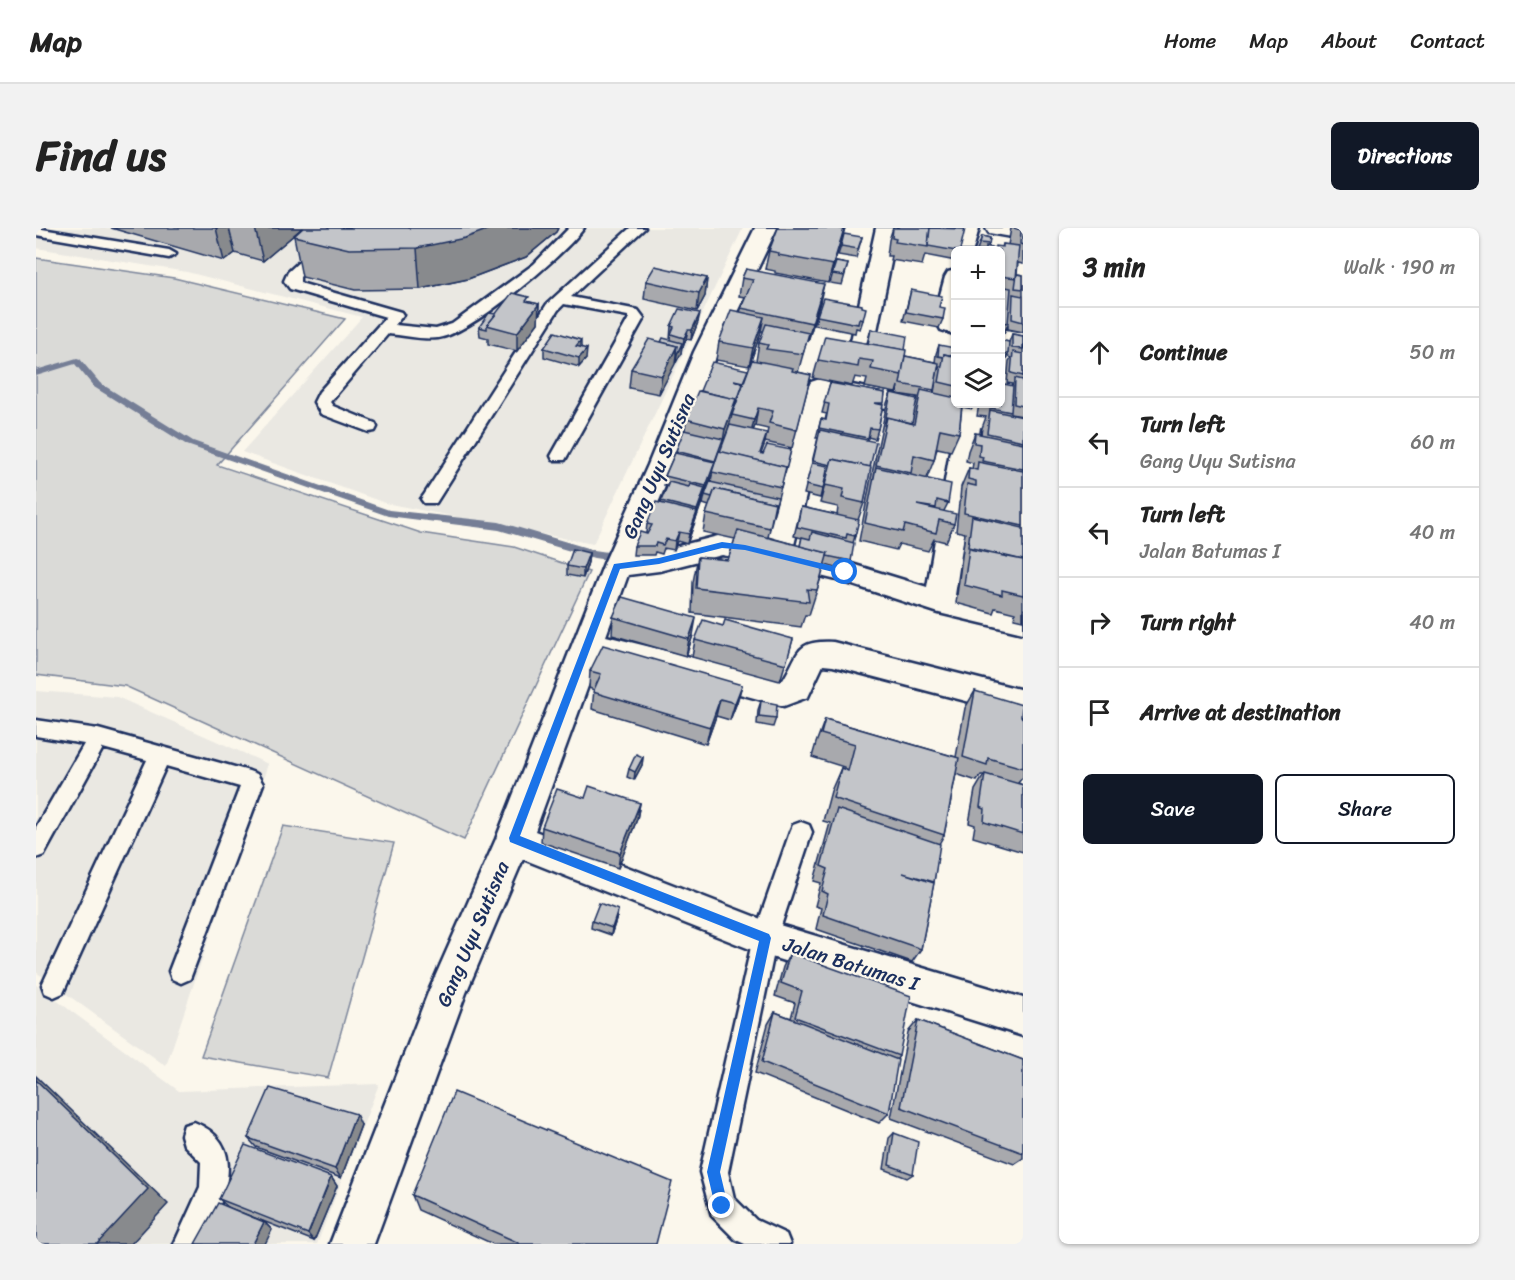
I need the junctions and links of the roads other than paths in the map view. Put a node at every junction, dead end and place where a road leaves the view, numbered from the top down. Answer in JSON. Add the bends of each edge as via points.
{"nodes":[{"id":1,"x":344,"y":228,"type":"edge"},
{"id":2,"x":577,"y":228,"type":"edge"},
{"id":3,"x":638,"y":228,"type":"edge"},
{"id":4,"x":766,"y":228,"type":"edge"},
{"id":5,"x":887,"y":228,"type":"edge"},
{"id":6,"x":968,"y":228,"type":"edge"},
{"id":7,"x":997,"y":228,"type":"edge"},
{"id":8,"x":36,"y":231,"type":"edge"},
{"id":9,"x":1023,"y":233,"type":"edge"},
{"id":10,"x":963,"y":246,"type":"edge"},
{"id":11,"x":169,"y":254,"type":"dead end"},
{"id":12,"x":951,"y":297,"type":"edge"},
{"id":13,"x":559,"y":299,"type":"junction"},
{"id":14,"x":951,"y":326,"type":"edge"},
{"id":15,"x":385,"y":329,"type":"junction"},
{"id":16,"x":1005,"y":337,"type":"edge"},
{"id":17,"x":1023,"y":340,"type":"edge"},
{"id":18,"x":861,"y":350,"type":"edge"},
{"id":19,"x":702,"y":363,"type":"junction"},
{"id":20,"x":730,"y":368,"type":"edge"},
{"id":21,"x":973,"y":410,"type":"edge"},
{"id":22,"x":369,"y":427,"type":"dead end"},
{"id":23,"x":1023,"y":427,"type":"edge"},
{"id":24,"x":558,"y":456,"type":"dead end"},
{"id":25,"x":430,"y":499,"type":"dead end"},
{"id":26,"x":777,"y":555,"type":"junction"},
{"id":27,"x":619,"y":560,"type":"junction"},
{"id":28,"x":939,"y":602,"type":"junction"},
{"id":29,"x":1023,"y":622,"type":"edge"},
{"id":30,"x":588,"y":642,"type":"junction"},
{"id":31,"x":1023,"y":703,"type":"edge"},
{"id":32,"x":36,"y":728,"type":"edge"},
{"id":33,"x":98,"y":738,"type":"junction"},
{"id":34,"x":160,"y":754,"type":"junction"},
{"id":35,"x":801,"y":832,"type":"dead end"},
{"id":36,"x":514,"y":838,"type":"junction"},
{"id":37,"x":36,"y":848,"type":"edge"},
{"id":38,"x":765,"y":938,"type":"junction"},
{"id":39,"x":181,"y":971,"type":"dead end"},
{"id":40,"x":54,"y":985,"type":"dead end"},
{"id":41,"x":1023,"y":1017,"type":"edge"},
{"id":42,"x":194,"y":1135,"type":"dead end"},
{"id":43,"x":188,"y":1244,"type":"edge"},
{"id":44,"x":352,"y":1244,"type":"edge"},
{"id":45,"x":776,"y":1244,"type":"edge"}],
"edges":[{"from":1,"to":15,"type":"lane","via":[[291,281],[295,286],[396,315]]},
{"from":2,"to":15,"type":"lane","via":[[539,267],[457,327],[437,334]]},
{"from":3,"to":13,"type":"lane"},
{"from":4,"to":19,"type":"street","name":"Gang Uyu Sutisna"},
{"from":5,"to":18,"type":"street"},
{"from":6,"to":10,"type":"street"},
{"from":7,"to":9,"type":"street"},
{"from":8,"to":11,"type":"lane"},
{"from":12,"to":14,"type":"street","via":[[946,317]]},
{"from":13,"to":24,"type":"lane","via":[[633,313],[637,318]]},
{"from":13,"to":25,"type":"lane"},
{"from":15,"to":22,"type":"lane","via":[[322,402],[327,410]]},
{"from":16,"to":17,"type":"street"},
{"from":19,"to":20,"type":"street"},
{"from":19,"to":27,"type":"street","name":"Gang Uyu Sutisna"},
{"from":21,"to":23,"type":"street"},
{"from":21,"to":26,"type":"street","via":[[809,385]]},
{"from":21,"to":28,"type":"street"},
{"from":26,"to":27,"type":"street","via":[[722,545],[659,561]]},
{"from":26,"to":28,"type":"street"},
{"from":27,"to":30,"type":"street","name":"Gang Uyu Sutisna"},
{"from":28,"to":29,"type":"street"},
{"from":30,"to":31,"type":"street","via":[[784,693],[797,688],[807,661],[816,653]]},
{"from":30,"to":36,"type":"street","name":"Gang Uyu Sutisna"},
{"from":32,"to":33,"type":"lane"},
{"from":33,"to":34,"type":"lane"},
{"from":33,"to":37,"type":"lane"},
{"from":34,"to":39,"type":"lane","via":[[248,778],[252,784]]},
{"from":34,"to":40,"type":"lane"},
{"from":35,"to":38,"type":"lane"},
{"from":36,"to":38,"type":"street","name":"Jalan Batumas I"},
{"from":36,"to":44,"type":"street","name":"Gang Uyu Sutisna","via":[[447,993]]},
{"from":38,"to":41,"type":"street","name":"Jalan Batumas I"},
{"from":38,"to":45,"type":"lane","via":[[714,1172],[722,1206],[746,1230]]},
{"from":42,"to":43,"type":"lane","via":[[207,1144],[215,1160],[216,1180]]}]}
